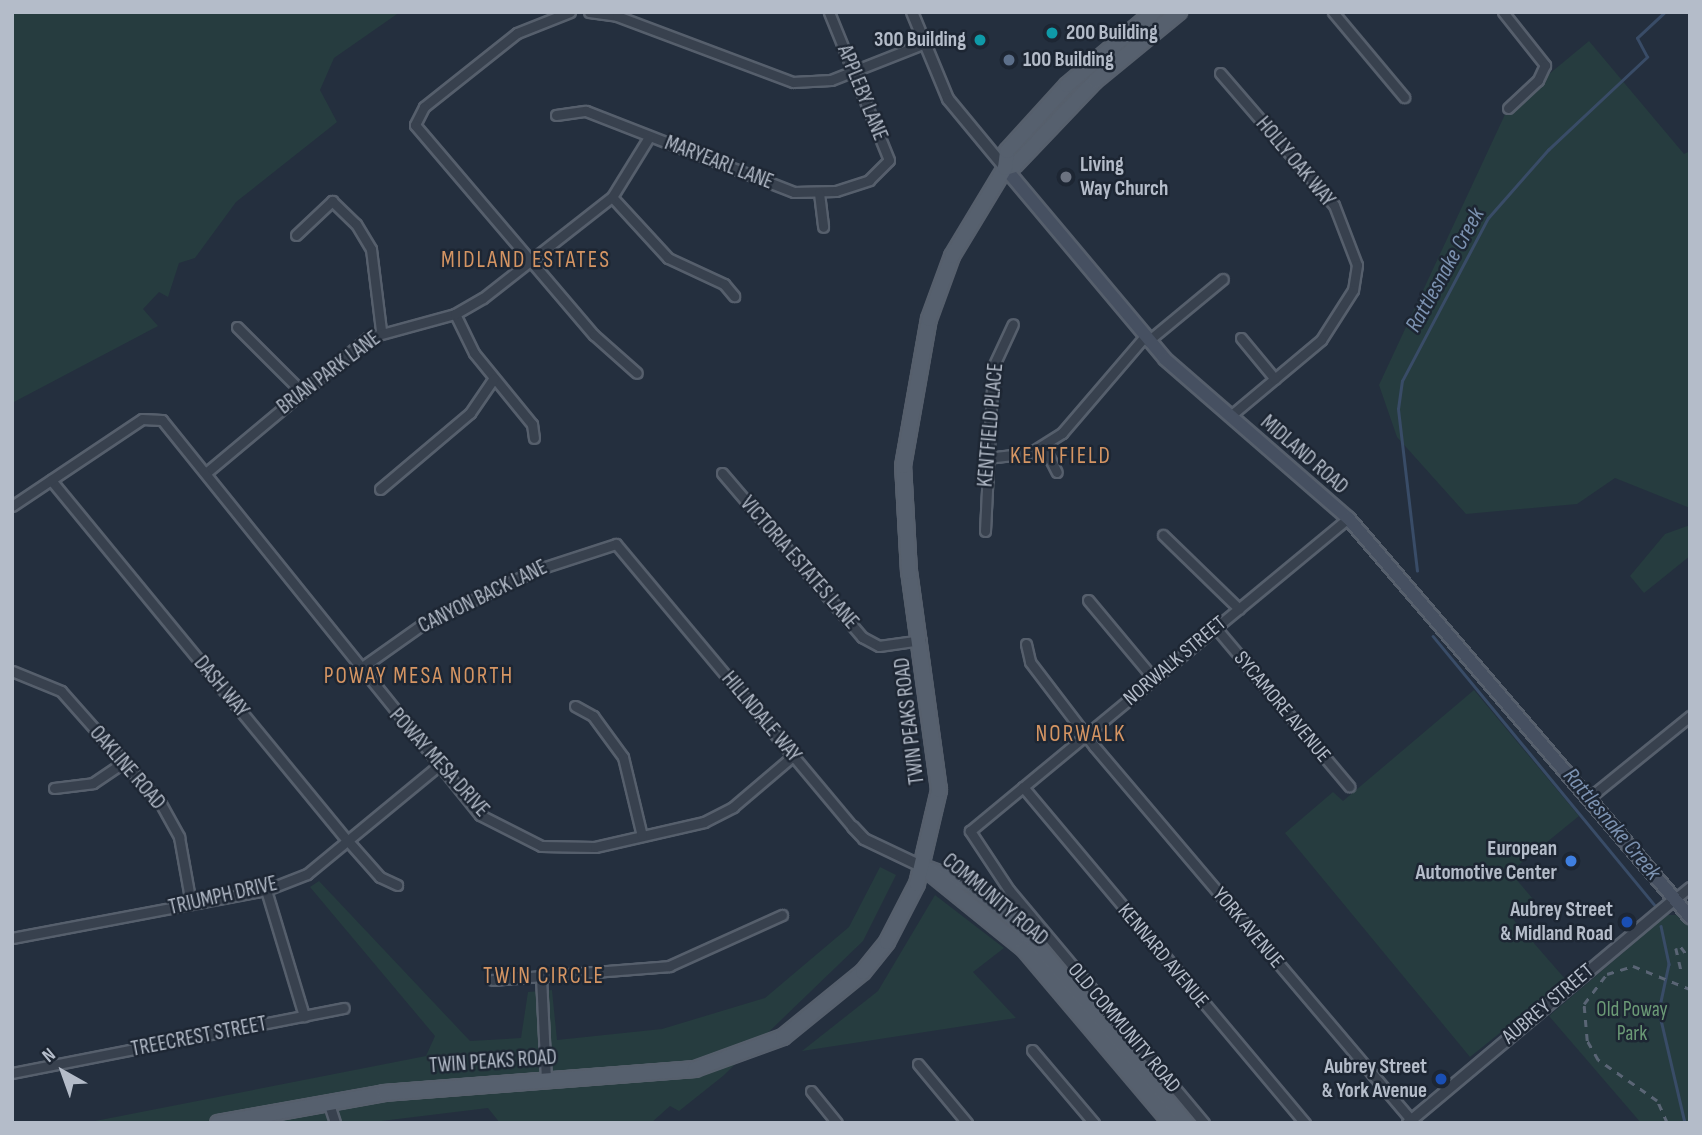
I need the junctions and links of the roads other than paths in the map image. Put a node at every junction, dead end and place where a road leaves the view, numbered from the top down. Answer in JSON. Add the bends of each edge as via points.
{"nodes":[{"id":1,"x":570,"y":12,"type":"edge"},
{"id":2,"x":589,"y":12,"type":"edge"},
{"id":3,"x":829,"y":12,"type":"edge"},
{"id":4,"x":912,"y":12,"type":"edge"},
{"id":5,"x":1154,"y":12,"type":"edge"},
{"id":6,"x":1179,"y":12,"type":"edge"},
{"id":7,"x":1333,"y":12,"type":"edge"},
{"id":8,"x":1503,"y":12,"type":"edge"},
{"id":9,"x":925,"y":43,"type":"junction"},
{"id":10,"x":853,"y":71,"type":"junction"},
{"id":11,"x":1220,"y":74,"type":"dead end"},
{"id":12,"x":1404,"y":97,"type":"dead end"},
{"id":13,"x":1508,"y":108,"type":"dead end"},
{"id":14,"x":556,"y":115,"type":"dead end"},
{"id":15,"x":649,"y":137,"type":"junction"},
{"id":16,"x":1004,"y":168,"type":"junction"},
{"id":17,"x":882,"y":172,"type":"joint"},
{"id":18,"x":819,"y":193,"type":"junction"},
{"id":19,"x":612,"y":197,"type":"junction"},
{"id":20,"x":823,"y":227,"type":"dead end"},
{"id":21,"x":296,"y":235,"type":"dead end"},
{"id":22,"x":530,"y":258,"type":"junction"},
{"id":23,"x":1223,"y":279,"type":"dead end"},
{"id":24,"x":734,"y":296,"type":"dead end"},
{"id":25,"x":454,"y":314,"type":"junction"},
{"id":26,"x":1013,"y":324,"type":"dead end"},
{"id":27,"x":237,"y":327,"type":"dead end"},
{"id":28,"x":381,"y":331,"type":"junction"},
{"id":29,"x":1241,"y":338,"type":"dead end"},
{"id":30,"x":1146,"y":339,"type":"junction"},
{"id":31,"x":637,"y":373,"type":"dead end"},
{"id":32,"x":494,"y":378,"type":"junction"},
{"id":33,"x":1275,"y":379,"type":"junction"},
{"id":34,"x":302,"y":392,"type":"junction"},
{"id":35,"x":1230,"y":416,"type":"junction"},
{"id":36,"x":534,"y":438,"type":"dead end"},
{"id":37,"x":1044,"y":447,"type":"junction"},
{"id":38,"x":987,"y":458,"type":"junction"},
{"id":39,"x":207,"y":472,"type":"junction"},
{"id":40,"x":1057,"y":472,"type":"dead end"},
{"id":41,"x":722,"y":474,"type":"dead end"},
{"id":42,"x":51,"y":480,"type":"junction"},
{"id":43,"x":380,"y":489,"type":"dead end"},
{"id":44,"x":12,"y":506,"type":"edge"},
{"id":45,"x":1348,"y":518,"type":"junction"},
{"id":46,"x":985,"y":531,"type":"dead end"},
{"id":47,"x":1163,"y":535,"type":"dead end"},
{"id":48,"x":616,"y":544,"type":"joint"},
{"id":49,"x":1088,"y":600,"type":"dead end"},
{"id":50,"x":1239,"y":608,"type":"junction"},
{"id":51,"x":1216,"y":628,"type":"junction"},
{"id":52,"x":921,"y":640,"type":"junction"},
{"id":53,"x":1026,"y":644,"type":"dead end"},
{"id":54,"x":358,"y":670,"type":"junction"},
{"id":55,"x":12,"y":671,"type":"edge"},
{"id":56,"x":1154,"y":679,"type":"junction"},
{"id":57,"x":575,"y":706,"type":"dead end"},
{"id":58,"x":1690,"y":716,"type":"edge"},
{"id":59,"x":1087,"y":734,"type":"junction"},
{"id":60,"x":793,"y":756,"type":"junction"},
{"id":61,"x":124,"y":762,"type":"junction"},
{"id":62,"x":438,"y":766,"type":"junction"},
{"id":63,"x":1349,"y":786,"type":"dead end"},
{"id":64,"x":1023,"y":787,"type":"junction"},
{"id":65,"x":54,"y":788,"type":"dead end"},
{"id":66,"x":1589,"y":798,"type":"junction"},
{"id":67,"x":853,"y":827,"type":"joint"},
{"id":68,"x":970,"y":831,"type":"joint"},
{"id":69,"x":642,"y":836,"type":"junction"},
{"id":70,"x":348,"y":841,"type":"junction"},
{"id":71,"x":923,"y":867,"type":"junction"},
{"id":72,"x":397,"y":886,"type":"dead end"},
{"id":73,"x":1690,"y":887,"type":"edge"},
{"id":74,"x":266,"y":890,"type":"junction"},
{"id":75,"x":1675,"y":899,"type":"junction"},
{"id":76,"x":191,"y":905,"type":"junction"},
{"id":77,"x":782,"y":915,"type":"dead end"},
{"id":78,"x":1690,"y":917,"type":"edge"},
{"id":79,"x":12,"y":938,"type":"edge"},
{"id":80,"x":541,"y":978,"type":"junction"},
{"id":81,"x":493,"y":980,"type":"dead end"},
{"id":82,"x":344,"y":1008,"type":"dead end"},
{"id":83,"x":304,"y":1016,"type":"junction"},
{"id":84,"x":1032,"y":1050,"type":"dead end"},
{"id":85,"x":918,"y":1063,"type":"dead end"},
{"id":86,"x":12,"y":1073,"type":"edge"},
{"id":87,"x":546,"y":1078,"type":"junction"},
{"id":88,"x":811,"y":1091,"type":"dead end"},
{"id":89,"x":328,"y":1101,"type":"junction"},
{"id":90,"x":1409,"y":1121,"type":"edge"},
{"id":91,"x":218,"y":1123,"type":"edge"},
{"id":92,"x":335,"y":1123,"type":"edge"},
{"id":93,"x":837,"y":1123,"type":"edge"},
{"id":94,"x":967,"y":1123,"type":"edge"},
{"id":95,"x":1093,"y":1123,"type":"edge"},
{"id":96,"x":1171,"y":1123,"type":"edge"},
{"id":97,"x":1186,"y":1123,"type":"edge"},
{"id":98,"x":1204,"y":1123,"type":"edge"},
{"id":99,"x":1305,"y":1123,"type":"edge"}],
"edges":[{"from":1,"to":22,"type":"street","via":[[517,33],[424,107],[415,125]]},
{"from":2,"to":10,"type":"street","via":[[617,16],[793,82],[814,83]]},
{"from":3,"to":10,"type":"street","name":"APPLEBY LANE"},
{"from":4,"to":9,"type":"street","name":"MIDLAND ROAD"},
{"from":5,"to":16,"type":"main road","name":"TWIN PEAKS ROAD","via":[[1041,111],[1006,153]]},
{"from":6,"to":16,"type":"main road","name":"TWIN PEAKS ROAD","via":[[1094,80],[1015,165]]},
{"from":7,"to":12,"type":"street"},
{"from":8,"to":13,"type":"street","via":[[1545,65],[1538,80]]},
{"from":9,"to":10,"type":"street"},
{"from":9,"to":16,"type":"street","name":"MIDLAND ROAD","via":[[948,99]]},
{"from":10,"to":17,"type":"street","name":"APPLEBY LANE","via":[[889,160]]},
{"from":11,"to":33,"type":"street","name":"HOLLY OAK WAY","via":[[1334,205],[1356,251],[1353,290],[1339,319]]},
{"from":14,"to":15,"type":"street","name":"MARYEARL LANE","via":[[586,111]]},
{"from":15,"to":18,"type":"street","name":"MARYEARL LANE","via":[[794,192]]},
{"from":15,"to":19,"type":"street","name":"BRIAN PARK LANE"},
{"from":16,"to":30,"type":"main road","name":"MIDLAND ROAD"},
{"from":16,"to":52,"type":"main road","name":"TWIN PEAKS ROAD","via":[[952,256],[910,402],[905,533]]},
{"from":17,"to":18,"type":"street","name":"MARYEARL LANE"},
{"from":18,"to":20,"type":"street"},
{"from":19,"to":22,"type":"street","name":"BRIAN PARK LANE"},
{"from":19,"to":24,"type":"street","via":[[668,258],[724,284]]},
{"from":21,"to":28,"type":"street","via":[[332,201],[356,224],[371,249]]},
{"from":22,"to":25,"type":"street","name":"BRIAN PARK LANE"},
{"from":22,"to":31,"type":"street","via":[[594,335]]},
{"from":23,"to":30,"type":"street"},
{"from":25,"to":28,"type":"street","name":"BRIAN PARK LANE"},
{"from":25,"to":32,"type":"street"},
{"from":26,"to":38,"type":"street","name":"KENTFIELD PLACE","via":[[993,367]]},
{"from":27,"to":34,"type":"street"},
{"from":28,"to":34,"type":"street","name":"BRIAN PARK LANE"},
{"from":29,"to":33,"type":"street"},
{"from":30,"to":35,"type":"main road","name":"MIDLAND ROAD"},
{"from":30,"to":37,"type":"street"},
{"from":32,"to":36,"type":"street","via":[[532,424]]},
{"from":32,"to":43,"type":"street","via":[[470,413]]},
{"from":33,"to":35,"type":"street","name":"HOLLY OAK WAY"},
{"from":34,"to":39,"type":"street","name":"BRIAN PARK LANE"},
{"from":35,"to":45,"type":"main road","name":"MIDLAND ROAD"},
{"from":37,"to":38,"type":"street"},
{"from":37,"to":40,"type":"street"},
{"from":38,"to":46,"type":"street","name":"KENTFIELD PLACE"},
{"from":39,"to":42,"type":"street","name":"POWAY MESA DRIVE","via":[[162,420],[151,417]]},
{"from":39,"to":54,"type":"street","name":"POWAY MESA DRIVE"},
{"from":41,"to":52,"type":"street","name":"VICTORIA ESTATES LANE","via":[[862,637],[879,646]]},
{"from":42,"to":44,"type":"street"},
{"from":42,"to":70,"type":"street","name":"DASH WAY"},
{"from":45,"to":50,"type":"street","name":"NORWALK STREET"},
{"from":45,"to":66,"type":"main road","name":"MIDLAND ROAD"},
{"from":47,"to":50,"type":"street"},
{"from":48,"to":54,"type":"street","name":"CANYON BACK LANE","via":[[536,570],[423,625]]},
{"from":48,"to":60,"type":"street","name":"HILLNDALE WAY"},
{"from":49,"to":56,"type":"street"},
{"from":50,"to":51,"type":"street","name":"NORWALK STREET"},
{"from":51,"to":56,"type":"street","name":"NORWALK STREET"},
{"from":51,"to":63,"type":"street","name":"SYCAMORE AVENUE"},
{"from":52,"to":71,"type":"main road","name":"TWIN PEAKS ROAD","via":[[939,790]]},
{"from":53,"to":59,"type":"street","name":"YORK AVENUE","via":[[1030,662]]},
{"from":54,"to":62,"type":"street","name":"POWAY MESA DRIVE"},
{"from":55,"to":61,"type":"street","name":"OAKLINE ROAD","via":[[61,691]]},
{"from":56,"to":59,"type":"street","name":"NORWALK STREET"},
{"from":57,"to":69,"type":"street","via":[[593,716],[623,757]]},
{"from":58,"to":66,"type":"street"},
{"from":59,"to":64,"type":"street","name":"NORWALK STREET"},
{"from":59,"to":90,"type":"street","name":"YORK AVENUE"},
{"from":60,"to":67,"type":"street","name":"HILLNDALE WAY"},
{"from":60,"to":69,"type":"street","name":"POWAY MESA DRIVE","via":[[722,814]]},
{"from":61,"to":65,"type":"street","via":[[93,783]]},
{"from":61,"to":76,"type":"street","name":"OAKLINE ROAD","via":[[173,823]]},
{"from":62,"to":69,"type":"street","name":"POWAY MESA DRIVE","via":[[480,815],[541,846],[595,848]]},
{"from":62,"to":70,"type":"street","name":"TRIUMPH DRIVE"},
{"from":64,"to":68,"type":"street","name":"NORWALK STREET"},
{"from":64,"to":99,"type":"street","name":"KENNARD AVENUE"},
{"from":66,"to":75,"type":"main road","name":"MIDLAND ROAD"},
{"from":67,"to":71,"type":"street","name":"HILLNDALE WAY","via":[[864,839]]},
{"from":68,"to":98,"type":"street","name":"OLD COMMUNITY ROAD","via":[[1009,890]]},
{"from":70,"to":72,"type":"street","name":"DASH WAY","via":[[380,877]]},
{"from":70,"to":74,"type":"street","name":"TRIUMPH DRIVE","via":[[307,874]]},
{"from":71,"to":87,"type":"main road","name":"TWIN PEAKS ROAD","via":[[887,942],[863,972],[783,1037],[695,1069]]},
{"from":71,"to":96,"type":"main road","name":"COMMUNITY ROAD","via":[[1024,949]]},
{"from":71,"to":97,"type":"main road","name":"COMMUNITY ROAD","via":[[971,885],[1014,919]]},
{"from":73,"to":75,"type":"street","name":"AUBREY STREET"},
{"from":74,"to":76,"type":"street","name":"TRIUMPH DRIVE"},
{"from":74,"to":83,"type":"street"},
{"from":75,"to":78,"type":"main road","name":"MIDLAND ROAD"},
{"from":75,"to":90,"type":"street","name":"AUBREY STREET"},
{"from":76,"to":79,"type":"street","name":"TRIUMPH DRIVE"},
{"from":77,"to":80,"type":"street","via":[[670,966]]},
{"from":80,"to":81,"type":"street"},
{"from":80,"to":87,"type":"street"},
{"from":82,"to":83,"type":"street","name":"TREECREST STREET"},
{"from":83,"to":86,"type":"street","name":"TREECREST STREET"},
{"from":84,"to":95,"type":"street"},
{"from":85,"to":94,"type":"street"},
{"from":87,"to":89,"type":"main road","name":"TWIN PEAKS ROAD"},
{"from":88,"to":93,"type":"street"},
{"from":89,"to":91,"type":"main road","name":"TWIN PEAKS ROAD"},
{"from":89,"to":92,"type":"street"}]}
